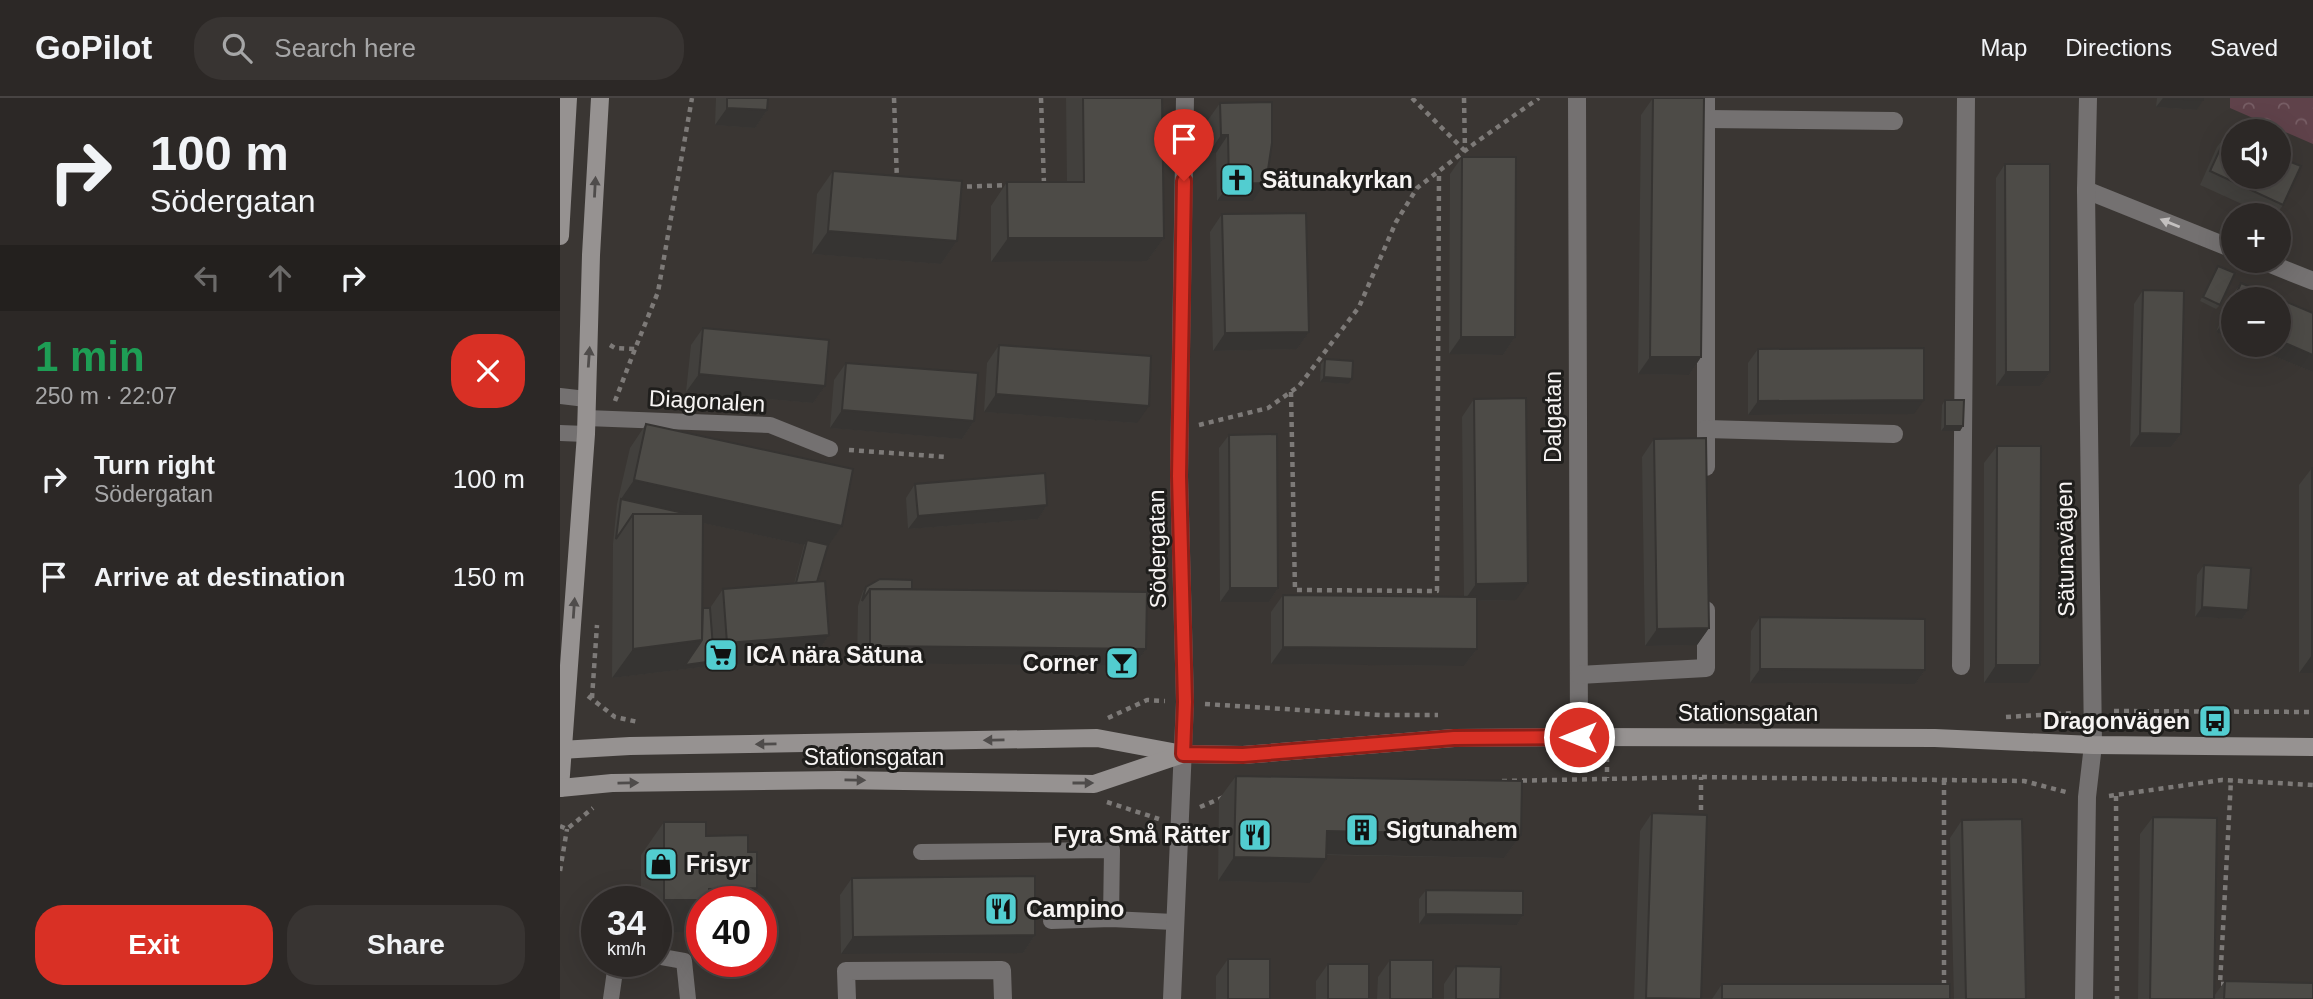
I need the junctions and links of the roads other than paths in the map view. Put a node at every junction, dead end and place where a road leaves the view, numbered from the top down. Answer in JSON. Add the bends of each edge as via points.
{"nodes":[{"id":1,"x":568,"y":98,"type":"edge"},
{"id":2,"x":600,"y":98,"type":"edge"},
{"id":3,"x":1185,"y":98,"type":"edge"},
{"id":4,"x":1577,"y":98,"type":"edge"},
{"id":5,"x":1706,"y":98,"type":"edge"},
{"id":6,"x":1966,"y":98,"type":"edge"},
{"id":7,"x":2088,"y":98,"type":"edge"},
{"id":8,"x":1706,"y":119,"type":"junction"},
{"id":9,"x":1894,"y":121,"type":"dead end"},
{"id":10,"x":2086,"y":190,"type":"junction"},
{"id":11,"x":560,"y":236,"type":"edge"},
{"id":12,"x":2221,"y":244,"type":"edge"},
{"id":13,"x":2291,"y":272,"type":"edge"},
{"id":14,"x":2313,"y":281,"type":"edge"},
{"id":15,"x":560,"y":396,"type":"edge"},
{"id":16,"x":586,"y":399,"type":"junction"},
{"id":17,"x":586,"y":426,"type":"junction"},
{"id":18,"x":1706,"y":429,"type":"junction"},
{"id":19,"x":560,"y":433,"type":"edge"},
{"id":20,"x":1894,"y":434,"type":"dead end"},
{"id":21,"x":830,"y":449,"type":"road end"},
{"id":22,"x":1706,"y":482,"type":"edge"},
{"id":23,"x":1706,"y":589,"type":"edge"},
{"id":24,"x":1961,"y":666,"type":"dead end"},
{"id":25,"x":1578,"y":675,"type":"junction"},
{"id":26,"x":1579,"y":737,"type":"junction"},
{"id":27,"x":2093,"y":745,"type":"junction"},
{"id":28,"x":2313,"y":747,"type":"edge"},
{"id":29,"x":562,"y":750,"type":"edge"},
{"id":30,"x":1183,"y":754,"type":"junction"},
{"id":31,"x":560,"y":788,"type":"edge"},
{"id":32,"x":921,"y":852,"type":"dead end"},
{"id":33,"x":1111,"y":919,"type":"junction"},
{"id":34,"x":1051,"y":920,"type":"dead end"},
{"id":35,"x":1174,"y":922,"type":"junction"},
{"id":36,"x":672,"y":959,"type":"edge"},
{"id":37,"x":614,"y":977,"type":"edge"},
{"id":38,"x":611,"y":999,"type":"edge"},
{"id":39,"x":691,"y":999,"type":"edge"},
{"id":40,"x":847,"y":999,"type":"edge"},
{"id":41,"x":1003,"y":999,"type":"edge"},
{"id":42,"x":1172,"y":999,"type":"edge"},
{"id":43,"x":2084,"y":999,"type":"edge"}],
"edges":[{"from":1,"to":11,"type":"street"},
{"from":16,"to":2,"type":"street","one_way":true},
{"from":3,"to":30,"type":"street","name":"Södergatan","via":[[1180,430]]},
{"from":4,"to":25,"type":"street","name":"Dalgatan"},
{"from":5,"to":8,"type":"street"},
{"from":6,"to":24,"type":"street"},
{"from":7,"to":10,"type":"street","name":"Sätunavägen"},
{"from":8,"to":9,"type":"street"},
{"from":8,"to":18,"type":"street"},
{"from":12,"to":10,"type":"street","one_way":true},
{"from":10,"to":27,"type":"street","name":"Sätunavägen"},
{"from":13,"to":14,"type":"street"},
{"from":15,"to":16,"type":"lane"},
{"from":16,"to":17,"type":"street"},
{"from":17,"to":19,"type":"lane","name":"Diagonalen"},
{"from":17,"to":21,"type":"lane","name":"Diagonalen","via":[[608,419],[770,425]]},
{"from":29,"to":17,"type":"street","one_way":true},
{"from":18,"to":20,"type":"street"},
{"from":18,"to":22,"type":"street"},
{"from":23,"to":25,"type":"street","via":[[1706,668]]},
{"from":25,"to":26,"type":"street","name":"Dalgatan"},
{"from":26,"to":27,"type":"street","name":"Stationsgatan","via":[[1935,738]]},
{"from":26,"to":30,"type":"street","name":"Stationsgatan","via":[[1454,738],[1243,755]]},
{"from":27,"to":28,"type":"street","name":"Stationsgatan"},
{"from":27,"to":43,"type":"street","name":"Sätunavägen","via":[[2087,797]]},
{"from":30,"to":29,"type":"street","name":"Stationsgatan","one_way":true,"via":[[1097,738]]},
{"from":29,"to":31,"type":"street"},
{"from":31,"to":30,"type":"street","name":"Stationsgatan","one_way":true,"via":[[612,783],[839,780],[1094,784]]},
{"from":30,"to":35,"type":"street","name":"Södergatan"},
{"from":32,"to":33,"type":"lane","via":[[1112,850]]},
{"from":33,"to":34,"type":"lane"},
{"from":33,"to":35,"type":"lane"},
{"from":35,"to":42,"type":"street","name":"Södergatan"},
{"from":36,"to":39,"type":"lane","via":[[684,961]]},
{"from":37,"to":38,"type":"lane"},
{"from":40,"to":41,"type":"street","via":[[846,971],[1002,971]]}]}
